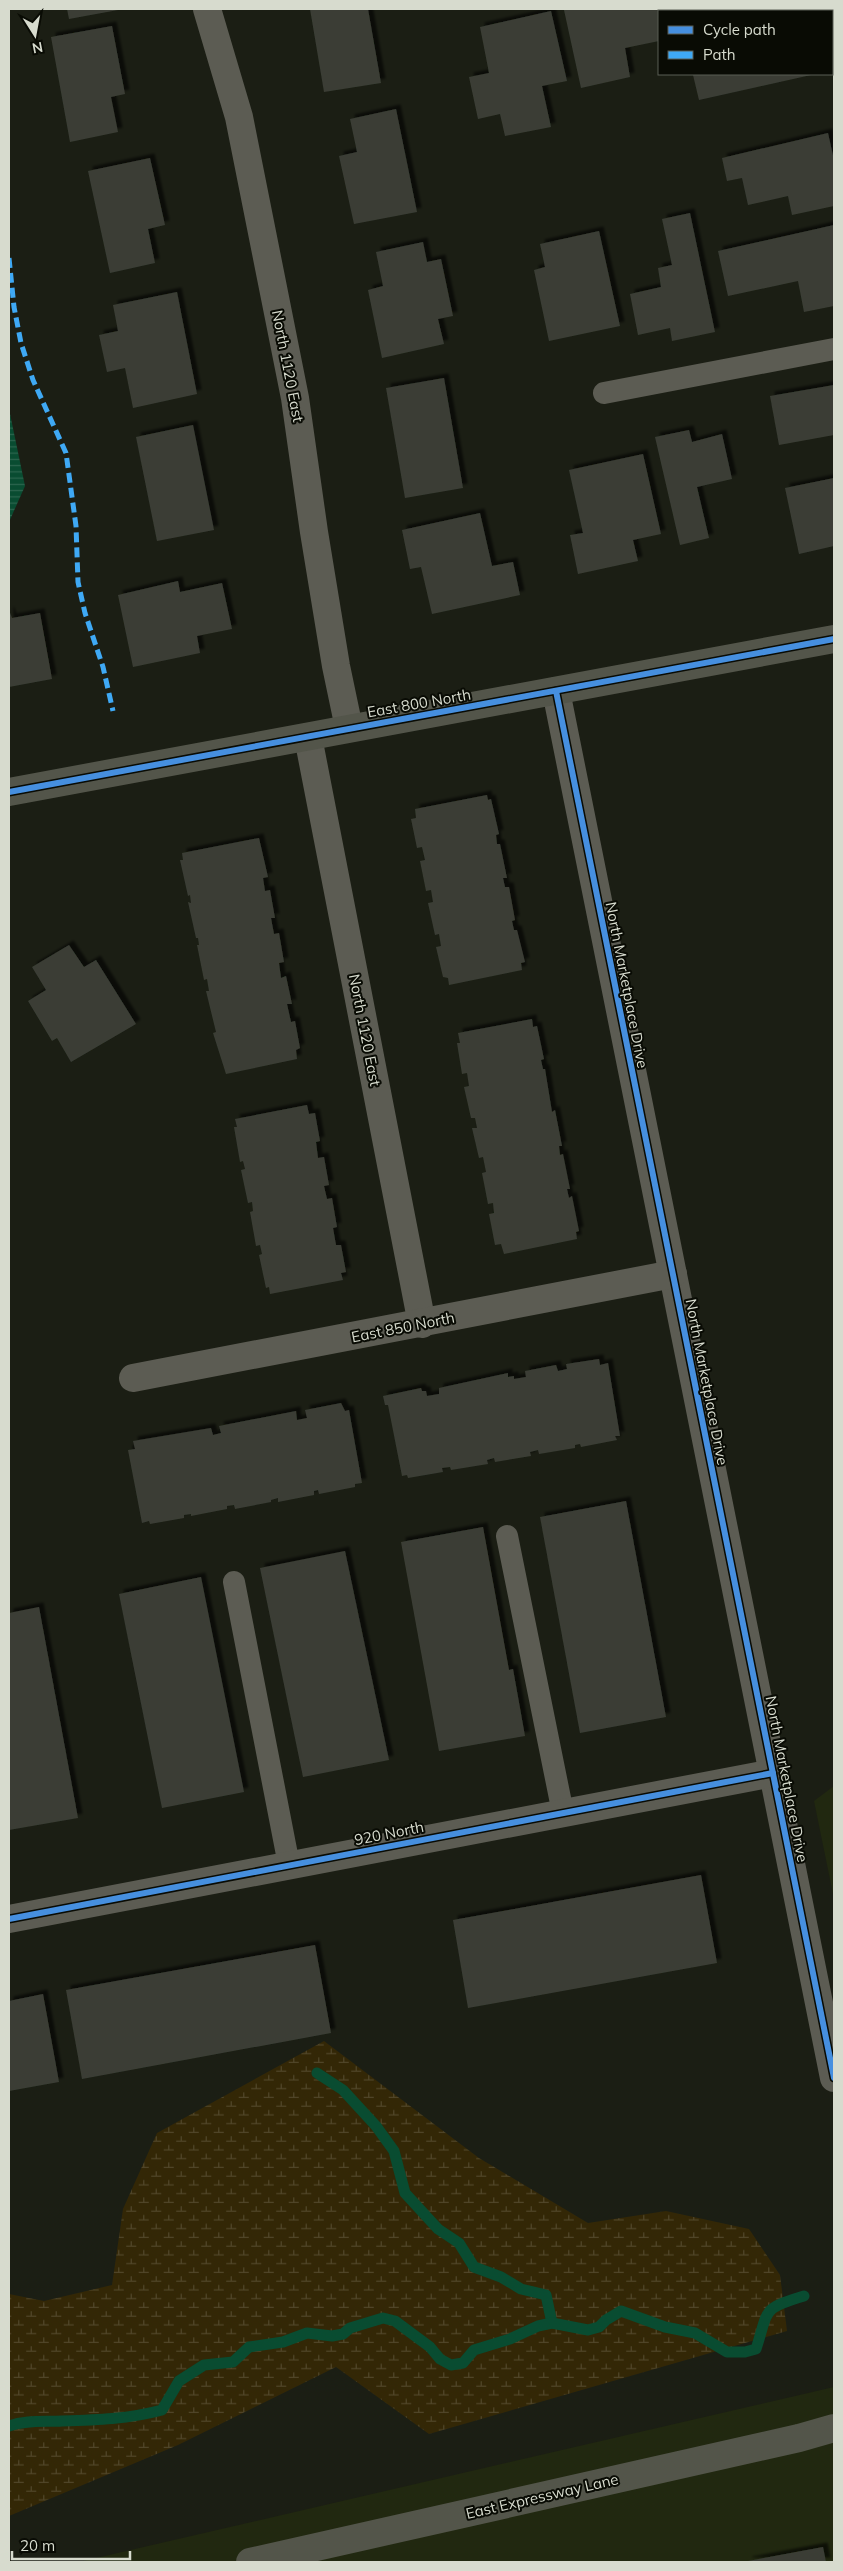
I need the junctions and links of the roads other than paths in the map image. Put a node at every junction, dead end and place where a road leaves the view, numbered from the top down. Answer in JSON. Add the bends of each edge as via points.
{"nodes":[{"id":1,"x":206,"y":9,"type":"edge"},
{"id":2,"x":834,"y":349,"type":"edge"},
{"id":3,"x":604,"y":393,"type":"dead end"},
{"id":4,"x":834,"y":639,"type":"edge"},
{"id":5,"x":556,"y":691,"type":"junction"},
{"id":6,"x":349,"y":728,"type":"junction"},
{"id":7,"x":308,"y":737,"type":"junction"},
{"id":8,"x":9,"y":792,"type":"edge"},
{"id":9,"x":673,"y":1274,"type":"junction"},
{"id":10,"x":422,"y":1324,"type":"junction"},
{"id":11,"x":133,"y":1378,"type":"dead end"},
{"id":12,"x":507,"y":1536,"type":"dead end"},
{"id":13,"x":234,"y":1582,"type":"dead end"},
{"id":14,"x":773,"y":1773,"type":"junction"},
{"id":15,"x":563,"y":1813,"type":"junction"},
{"id":16,"x":289,"y":1865,"type":"junction"},
{"id":17,"x":9,"y":1919,"type":"edge"},
{"id":18,"x":834,"y":2078,"type":"edge"},
{"id":19,"x":834,"y":2428,"type":"edge"},
{"id":20,"x":250,"y":2562,"type":"edge"}],
"edges":[{"from":1,"to":6,"type":"street","name":"North 1120 East","via":[[239,117],[295,398],[314,532]]},
{"from":2,"to":3,"type":"lane"},
{"from":4,"to":5,"type":"street","name":"East 800 North"},
{"from":5,"to":6,"type":"street","name":"East 800 North"},
{"from":5,"to":9,"type":"street","name":"North Marketplace Drive"},
{"from":6,"to":7,"type":"street","name":"East 800 North"},
{"from":7,"to":8,"type":"street","name":"East 800 North"},
{"from":7,"to":10,"type":"street","name":"North 1120 East"},
{"from":9,"to":10,"type":"street","name":"East 850 North"},
{"from":9,"to":14,"type":"street","name":"North Marketplace Drive"},
{"from":10,"to":11,"type":"street","name":"East 850 North"},
{"from":12,"to":15,"type":"lane"},
{"from":13,"to":16,"type":"lane"},
{"from":14,"to":15,"type":"street","name":"920 North"},
{"from":14,"to":18,"type":"street","name":"North Marketplace Drive"},
{"from":15,"to":16,"type":"street","name":"920 North"},
{"from":16,"to":17,"type":"street","name":"920 North"},
{"from":19,"to":20,"type":"street","name":"East Expressway Lane"}]}
